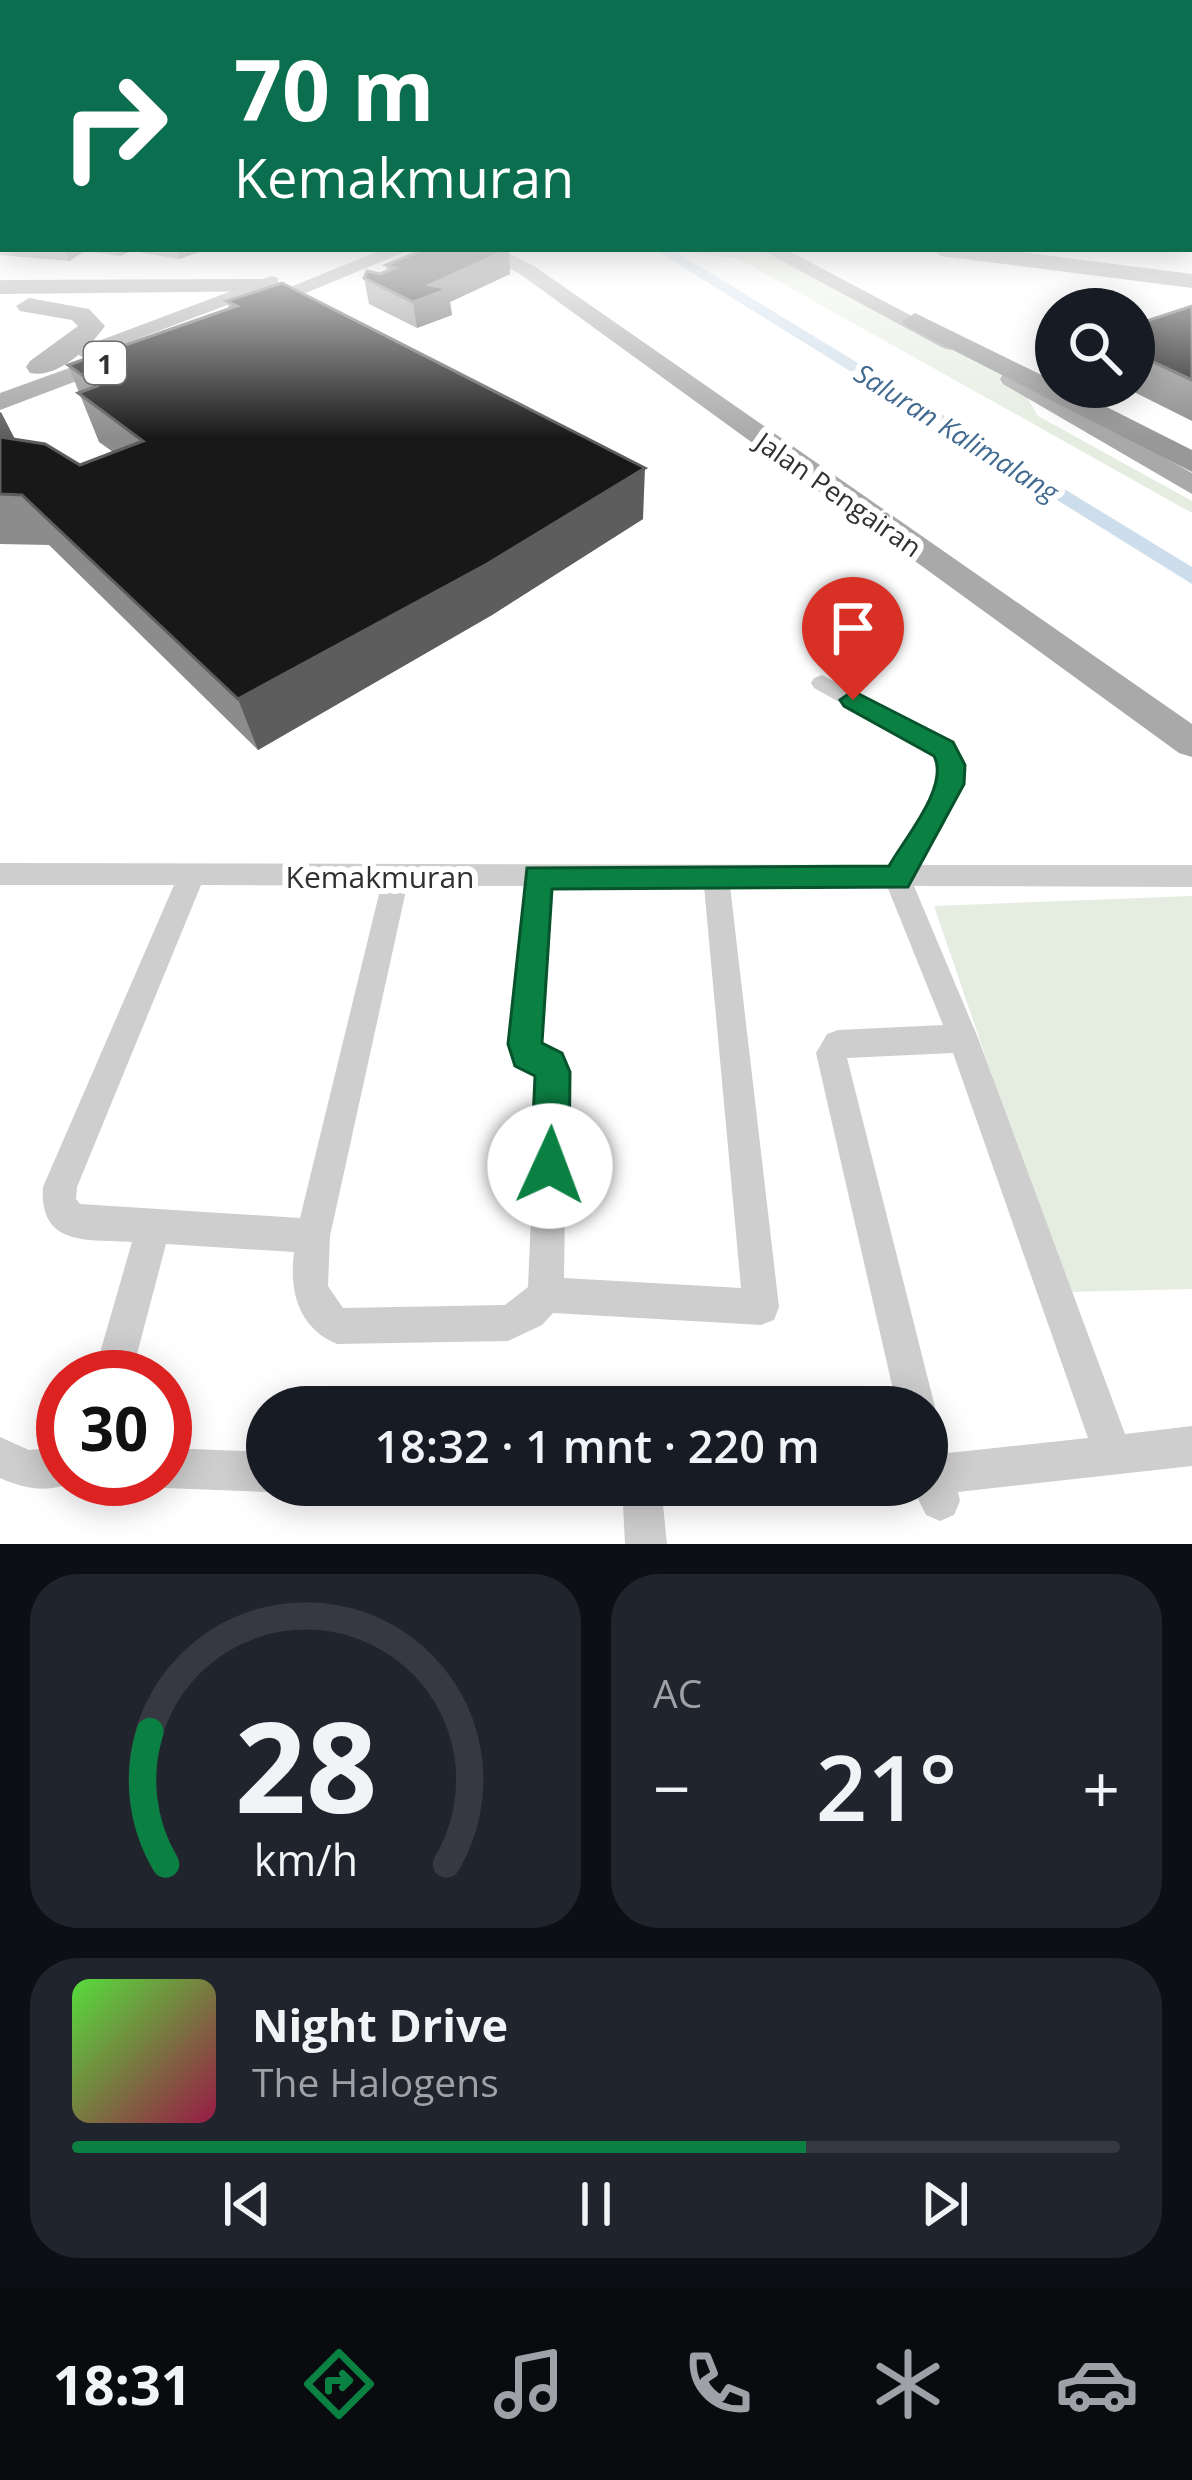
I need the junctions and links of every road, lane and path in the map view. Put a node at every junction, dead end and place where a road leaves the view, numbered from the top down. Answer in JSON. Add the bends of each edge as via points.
{"nodes":[{"id":1,"x":39,"y":294,"type":"edge"},
{"id":2,"x":81,"y":294,"type":"edge"},
{"id":3,"x":245,"y":294,"type":"edge"},
{"id":4,"x":269,"y":294,"type":"edge"},
{"id":5,"x":561,"y":294,"type":"edge"},
{"id":6,"x":588,"y":294,"type":"edge"},
{"id":7,"x":861,"y":294,"type":"edge"},
{"id":8,"x":1,"y":301,"type":"edge"},
{"id":9,"x":199,"y":318,"type":"junction"},
{"id":10,"x":915,"y":321,"type":"junction"},
{"id":11,"x":40,"y":368,"type":"junction"},
{"id":12,"x":0,"y":381,"type":"edge"},
{"id":13,"x":0,"y":402,"type":"edge"},
{"id":14,"x":1192,"y":463,"type":"edge"},
{"id":15,"x":1192,"y":480,"type":"edge"},
{"id":16,"x":822,"y":683,"type":"dead end"},
{"id":17,"x":1131,"y":698,"type":"junction"},
{"id":18,"x":1192,"y":743,"type":"edge"},
{"id":19,"x":191,"y":875,"type":"junction"},
{"id":20,"x":396,"y":876,"type":"junction"},
{"id":21,"x":1192,"y":876,"type":"edge"},
{"id":22,"x":538,"y":877,"type":"junction"},
{"id":23,"x":716,"y":877,"type":"junction"},
{"id":24,"x":897,"y":878,"type":"junction"},
{"id":25,"x":3,"y":881,"type":"edge"},
{"id":26,"x":963,"y":1038,"type":"junction"},
{"id":27,"x":153,"y":1226,"type":"junction"},
{"id":28,"x":313,"y":1236,"type":"junction"},
{"id":29,"x":546,"y":1295,"type":"junction"},
{"id":30,"x":119,"y":1350,"type":"edge"},
{"id":31,"x":911,"y":1386,"type":"edge"},
{"id":32,"x":1192,"y":1446,"type":"edge"},
{"id":33,"x":1114,"y":1456,"type":"junction"},
{"id":34,"x":0,"y":1457,"type":"edge"},
{"id":35,"x":36,"y":1469,"type":"edge"},
{"id":36,"x":192,"y":1469,"type":"edge"},
{"id":37,"x":246,"y":1471,"type":"edge"},
{"id":38,"x":948,"y":1473,"type":"edge"},
{"id":39,"x":643,"y":1506,"type":"edge"},
{"id":40,"x":646,"y":1544,"type":"edge"}],
"edges":[{"from":1,"to":8,"type":"highway"},
{"from":2,"to":9,"type":"highway"},
{"from":3,"to":9,"type":"highway","number":"1"},
{"from":4,"to":9,"type":"highway","number":"1"},
{"from":5,"to":17,"type":"main road","name":"Jalan Pengairan"},
{"from":6,"to":17,"type":"main road","via":[[1034,610]]},
{"from":7,"to":10,"type":"main road"},
{"from":8,"to":11,"type":"highway","via":[[80,314],[92,326]]},
{"from":9,"to":11,"type":"highway","number":"1"},
{"from":9,"to":13,"type":"highway","number":"1"},
{"from":10,"to":14,"type":"highway"},
{"from":10,"to":15,"type":"main road"},
{"from":11,"to":12,"type":"highway","number":"1"},
{"from":16,"to":24,"type":"street","via":[[944,749],[952,765],[950,784]]},
{"from":17,"to":18,"type":"main road","name":"Jalan Pengairan"},
{"from":19,"to":20,"type":"street","name":"Kemakmuran"},
{"from":19,"to":25,"type":"street","name":"Kemakmuran"},
{"from":19,"to":27,"type":"street","via":[[58,1196],[72,1221]]},
{"from":20,"to":22,"type":"street","name":"Kemakmuran"},
{"from":20,"to":28,"type":"street"},
{"from":21,"to":24,"type":"street","name":"Kemakmuran"},
{"from":22,"to":23,"type":"street","name":"Kemakmuran"},
{"from":22,"to":29,"type":"street","via":[[525,1044],[552,1072]]},
{"from":23,"to":24,"type":"street","name":"Kemakmuran"},
{"from":23,"to":29,"type":"street","via":[[761,1306]]},
{"from":24,"to":26,"type":"street"},
{"from":26,"to":31,"type":"street","via":[[838,1044],[831,1053]]},
{"from":26,"to":33,"type":"street"},
{"from":27,"to":28,"type":"street"},
{"from":27,"to":30,"type":"street"},
{"from":28,"to":29,"type":"street","via":[[308,1286],[317,1312],[337,1326],[508,1323]]},
{"from":32,"to":33,"type":"street"},
{"from":33,"to":38,"type":"street"},
{"from":34,"to":35,"type":"street"},
{"from":36,"to":37,"type":"street"},
{"from":39,"to":40,"type":"street"}]}
